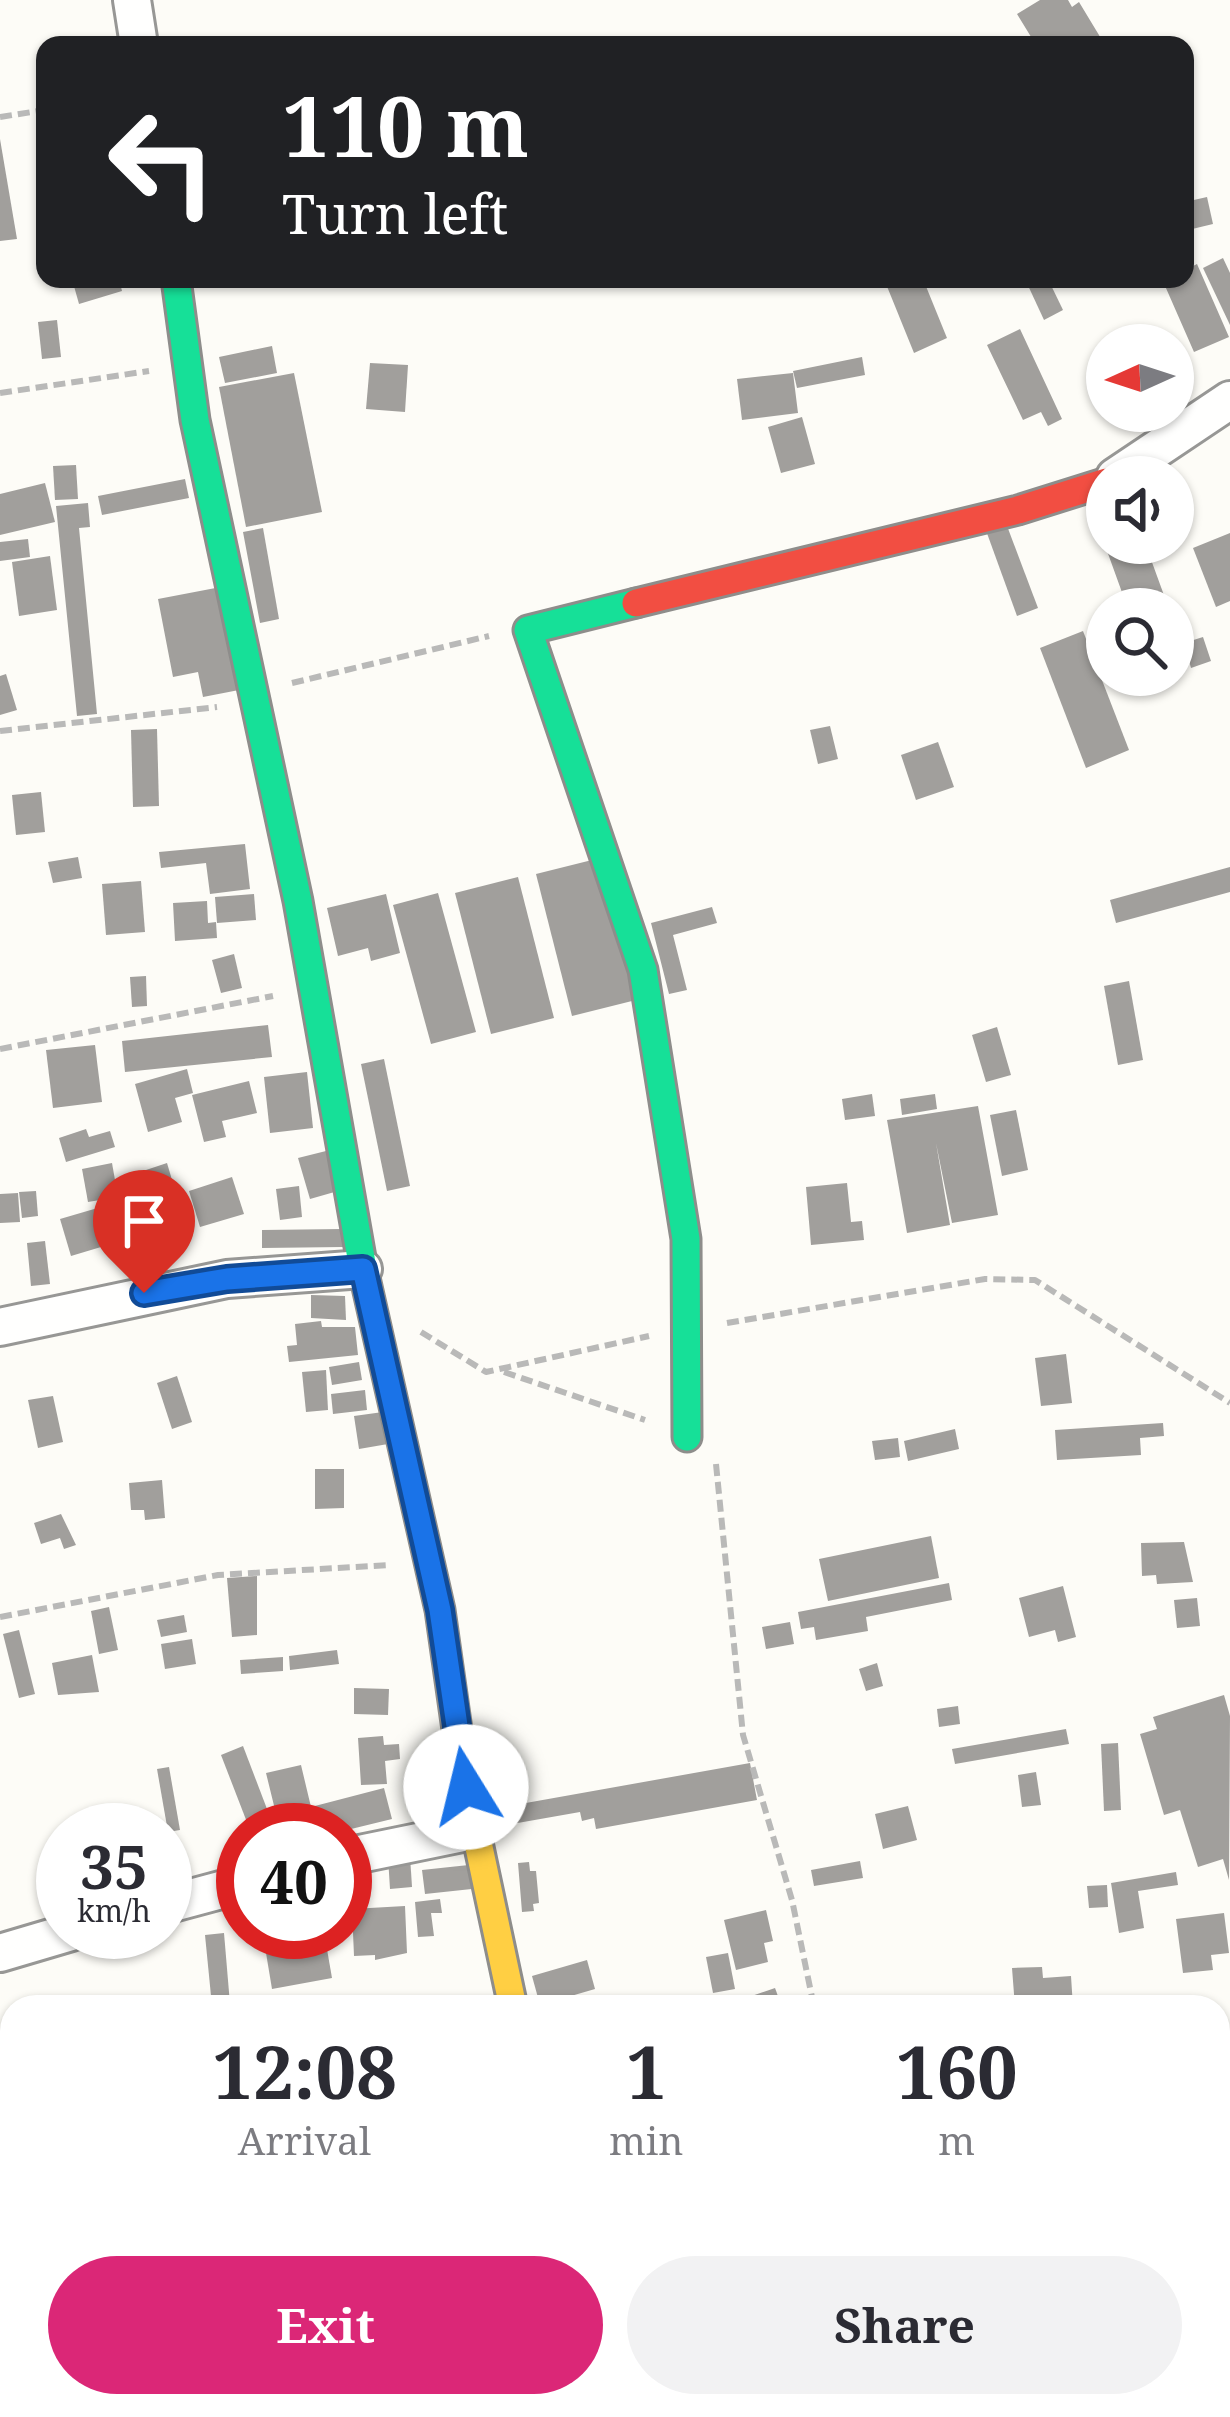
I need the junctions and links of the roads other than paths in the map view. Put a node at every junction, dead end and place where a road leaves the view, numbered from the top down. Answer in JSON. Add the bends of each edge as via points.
{"nodes":[{"id":1,"x":132,"y":0,"type":"edge"},
{"id":2,"x":138,"y":36,"type":"edge"},
{"id":3,"x":177,"y":288,"type":"edge"},
{"id":4,"x":1230,"y":400,"type":"edge"},
{"id":5,"x":1146,"y":456,"type":"edge"},
{"id":6,"x":1086,"y":489,"type":"edge"},
{"id":7,"x":363,"y":1269,"type":"junction"},
{"id":8,"x":0,"y":1327,"type":"edge"},
{"id":9,"x":687,"y":1437,"type":"road end"},
{"id":10,"x":472,"y":1831,"type":"junction"},
{"id":11,"x":372,"y":1851,"type":"edge"},
{"id":12,"x":36,"y":1942,"type":"edge"},
{"id":13,"x":0,"y":1953,"type":"edge"},
{"id":14,"x":510,"y":1995,"type":"edge"}],
"edges":[{"from":1,"to":2,"type":"street"},
{"from":3,"to":7,"type":"street"},
{"from":4,"to":5,"type":"street"},
{"from":6,"to":9,"type":"street","via":[[528,630],[643,970],[686,1239]]},
{"from":7,"to":8,"type":"street","via":[[227,1279]]},
{"from":7,"to":10,"type":"street","via":[[428,1563]]},
{"from":10,"to":11,"type":"street"},
{"from":10,"to":14,"type":"street"},
{"from":12,"to":13,"type":"street"}]}
